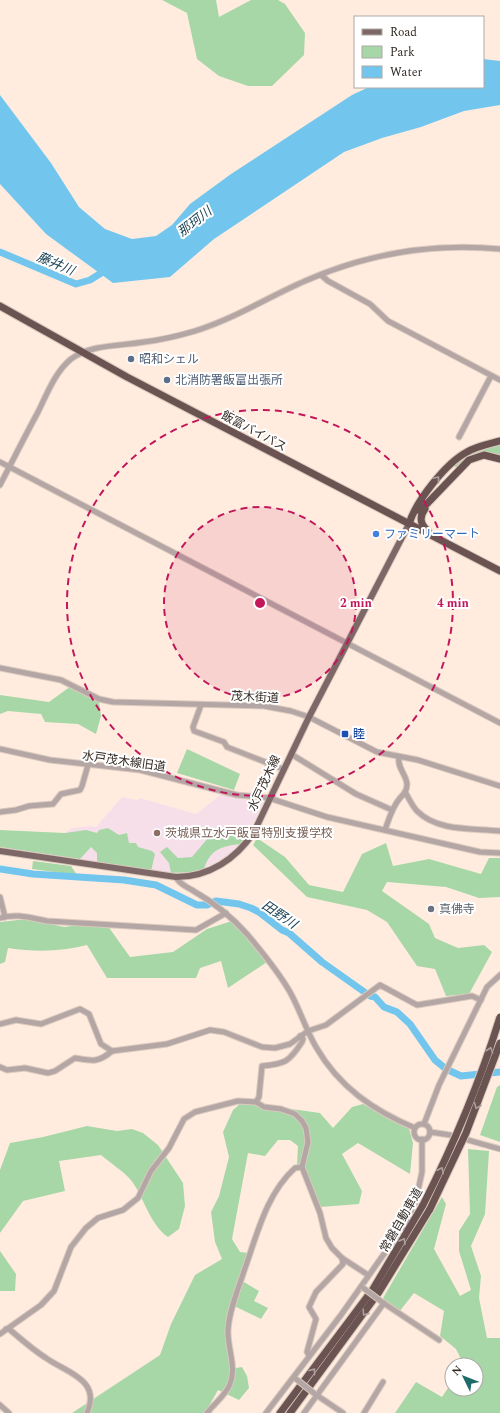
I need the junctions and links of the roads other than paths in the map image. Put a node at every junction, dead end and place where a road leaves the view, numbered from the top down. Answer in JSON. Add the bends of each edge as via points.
{"nodes":[{"id":1,"x":500,"y":250,"type":"edge"},
{"id":2,"x":321,"y":275,"type":"junction"},
{"id":3,"x":0,"y":306,"type":"edge"},
{"id":4,"x":82,"y":353,"type":"junction"},
{"id":5,"x":491,"y":376,"type":"junction"},
{"id":6,"x":500,"y":380,"type":"edge"},
{"id":7,"x":459,"y":437,"type":"dead end"},
{"id":8,"x":500,"y":441,"type":"edge"},
{"id":9,"x":500,"y":459,"type":"edge"},
{"id":10,"x":0,"y":462,"type":"edge"},
{"id":11,"x":9,"y":467,"type":"junction"},
{"id":12,"x":0,"y":484,"type":"edge"},
{"id":13,"x":430,"y":500,"type":"junction"},
{"id":14,"x":409,"y":524,"type":"junction"},
{"id":15,"x":433,"y":536,"type":"junction"},
{"id":16,"x":500,"y":571,"type":"edge"},
{"id":17,"x":347,"y":643,"type":"junction"},
{"id":18,"x":0,"y":668,"type":"edge"},
{"id":19,"x":201,"y":705,"type":"junction"},
{"id":20,"x":309,"y":717,"type":"junction"},
{"id":21,"x":500,"y":722,"type":"edge"},
{"id":22,"x":0,"y":749,"type":"edge"},
{"id":23,"x":291,"y":754,"type":"junction"},
{"id":24,"x":399,"y":757,"type":"junction"},
{"id":25,"x":88,"y":765,"type":"junction"},
{"id":26,"x":283,"y":769,"type":"junction"},
{"id":27,"x":500,"y":786,"type":"edge"},
{"id":28,"x":405,"y":792,"type":"junction"},
{"id":29,"x":269,"y":798,"type":"junction"},
{"id":30,"x":392,"y":810,"type":"junction"},
{"id":31,"x":0,"y":812,"type":"edge"},
{"id":32,"x":385,"y":830,"type":"junction"},
{"id":33,"x":500,"y":831,"type":"edge"},
{"id":34,"x":0,"y":851,"type":"edge"},
{"id":35,"x":500,"y":853,"type":"edge"},
{"id":36,"x":176,"y":877,"type":"junction"},
{"id":37,"x":0,"y":898,"type":"edge"},
{"id":38,"x":226,"y":913,"type":"junction"},
{"id":39,"x":2,"y":918,"type":"edge"},
{"id":40,"x":0,"y":922,"type":"edge"},
{"id":41,"x":500,"y":975,"type":"edge"},
{"id":42,"x":481,"y":1000,"type":"junction"},
{"id":43,"x":500,"y":1017,"type":"edge"},
{"id":44,"x":0,"y":1024,"type":"edge"},
{"id":45,"x":308,"y":1031,"type":"junction"},
{"id":46,"x":300,"y":1036,"type":"junction"},
{"id":47,"x":500,"y":1043,"type":"edge"},
{"id":48,"x":112,"y":1051,"type":"junction"},
{"id":49,"x":0,"y":1066,"type":"edge"},
{"id":50,"x":256,"y":1102,"type":"junction"},
{"id":51,"x":424,"y":1124,"type":"junction"},
{"id":52,"x":415,"y":1128,"type":"junction"},
{"id":53,"x":430,"y":1132,"type":"junction"},
{"id":54,"x":422,"y":1139,"type":"junction"},
{"id":55,"x":500,"y":1149,"type":"edge"},
{"id":56,"x":302,"y":1167,"type":"junction"},
{"id":57,"x":427,"y":1207,"type":"junction"},
{"id":58,"x":342,"y":1258,"type":"junction"},
{"id":59,"x":368,"y":1275,"type":"junction"},
{"id":60,"x":361,"y":1287,"type":"junction"},
{"id":61,"x":383,"y":1303,"type":"junction"},
{"id":62,"x":6,"y":1329,"type":"junction"},
{"id":63,"x":0,"y":1334,"type":"edge"},
{"id":64,"x":439,"y":1340,"type":"dead end"},
{"id":65,"x":309,"y":1355,"type":"junction"},
{"id":66,"x":294,"y":1378,"type":"junction"},
{"id":67,"x":383,"y":1382,"type":"dead end"},
{"id":68,"x":316,"y":1395,"type":"junction"},
{"id":69,"x":0,"y":1405,"type":"edge"},
{"id":70,"x":9,"y":1413,"type":"edge"},
{"id":71,"x":87,"y":1413,"type":"edge"},
{"id":72,"x":207,"y":1413,"type":"edge"},
{"id":73,"x":266,"y":1413,"type":"edge"},
{"id":74,"x":280,"y":1413,"type":"edge"},
{"id":75,"x":290,"y":1413,"type":"edge"},
{"id":76,"x":304,"y":1413,"type":"edge"},
{"id":77,"x":343,"y":1413,"type":"edge"},
{"id":78,"x":364,"y":1413,"type":"edge"}],
"edges":[{"from":1,"to":2,"type":"street","via":[[447,248],[413,251],[375,258]]},
{"from":2,"to":4,"type":"street","via":[[195,331],[144,342],[100,347]]},
{"from":2,"to":5,"type":"street","via":[[370,304],[388,321]]},
{"from":3,"to":4,"type":"highway","name":"飯富バイパス"},
{"from":4,"to":11,"type":"street","via":[[72,358],[57,374]]},
{"from":4,"to":14,"type":"highway","name":"飯富バイパス"},
{"from":5,"to":6,"type":"street"},
{"from":5,"to":7,"type":"street"},
{"from":14,"to":8,"type":"highway","one_way":true,"via":[[411,516],[432,485],[451,465],[473,449]]},
{"from":9,"to":13,"type":"highway","via":[[484,455],[469,460]]},
{"from":10,"to":11,"type":"street"},
{"from":11,"to":12,"type":"street"},
{"from":11,"to":17,"type":"street"},
{"from":13,"to":14,"type":"highway"},
{"from":13,"to":15,"type":"highway","via":[[421,520]]},
{"from":14,"to":15,"type":"highway","name":"飯富バイパス"},
{"from":14,"to":17,"type":"main road","name":"水戸茂木線"},
{"from":15,"to":16,"type":"highway","name":"飯富バイパス"},
{"from":17,"to":20,"type":"main road","name":"水戸茂木線"},
{"from":17,"to":21,"type":"street"},
{"from":18,"to":19,"type":"street","name":"茂木街道","via":[[61,680],[99,699],[113,702]]},
{"from":19,"to":20,"type":"street","name":"茂木街道","via":[[277,708]]},
{"from":19,"to":26,"type":"street","via":[[193,727],[194,731],[224,742],[226,747]]},
{"from":20,"to":23,"type":"main road","name":"水戸茂木線"},
{"from":20,"to":24,"type":"street","name":"茂木街道","via":[[377,752]]},
{"from":22,"to":25,"type":"street","name":"水戸茂木線旧道","via":[[35,758]]},
{"from":23,"to":26,"type":"main road","name":"水戸茂木線"},
{"from":23,"to":30,"type":"street","via":[[356,794]]},
{"from":24,"to":27,"type":"street","name":"茂木街道","via":[[418,760]]},
{"from":24,"to":28,"type":"street","via":[[398,763],[407,782]]},
{"from":25,"to":29,"type":"street","name":"水戸茂木線旧道","via":[[140,770],[237,795]]},
{"from":25,"to":31,"type":"street","via":[[80,790],[61,794],[53,804]]},
{"from":26,"to":29,"type":"main road","name":"水戸茂木線"},
{"from":28,"to":30,"type":"street"},
{"from":28,"to":33,"type":"street","via":[[416,810],[425,818],[442,826]]},
{"from":29,"to":32,"type":"street","name":"水戸茂木線旧道","via":[[327,818]]},
{"from":29,"to":36,"type":"main road","name":"水戸茂木線","via":[[254,832],[238,853],[208,871]]},
{"from":30,"to":32,"type":"street"},
{"from":32,"to":35,"type":"street","name":"水戸茂木線旧道","via":[[480,852]]},
{"from":34,"to":36,"type":"main road","name":"水戸茂木線"},
{"from":36,"to":38,"type":"street","via":[[183,885]]},
{"from":37,"to":39,"type":"street"},
{"from":38,"to":39,"type":"street","via":[[196,930],[47,921],[24,916]]},
{"from":38,"to":45,"type":"street","via":[[269,960],[290,992]]},
{"from":39,"to":40,"type":"street"},
{"from":41,"to":42,"type":"street","via":[[487,987]]},
{"from":42,"to":45,"type":"street","via":[[472,996],[417,1005],[380,985],[326,1024]]},
{"from":42,"to":51,"type":"street","via":[[441,1080]]},
{"from":57,"to":43,"type":"highway","name":"常磐自動車道","one_way":true,"bridge":true,"via":[[473,1097]]},
{"from":44,"to":48,"type":"street","via":[[16,1020],[41,1024],[80,1009],[89,1014],[98,1040],[104,1048]]},
{"from":45,"to":46,"type":"street"},
{"from":45,"to":52,"type":"street","via":[[328,1064],[360,1099],[378,1111]]},
{"from":46,"to":48,"type":"street","via":[[281,1048],[268,1048],[224,1032],[210,1030],[167,1044]]},
{"from":46,"to":50,"type":"street","via":[[302,1042],[287,1061],[262,1066],[260,1091]]},
{"from":47,"to":57,"type":"highway","name":"常磐自動車道","one_way":true,"bridge":true,"via":[[466,1133]]},
{"from":48,"to":49,"type":"street","via":[[97,1061],[75,1058],[55,1072],[48,1073],[25,1068],[7,1070]]},
{"from":50,"to":56,"type":"street","via":[[264,1107],[289,1111],[302,1121],[308,1142]]},
{"from":50,"to":62,"type":"street","via":[[238,1101],[195,1112],[184,1119],[169,1148],[151,1171],[138,1198],[124,1210],[98,1218],[86,1228],[71,1247],[54,1291],[41,1305]]},
{"from":51,"to":52,"type":"street"},
{"from":51,"to":53,"type":"street"},
{"from":52,"to":54,"type":"street","via":[[415,1135]]},
{"from":53,"to":54,"type":"street"},
{"from":53,"to":55,"type":"street"},
{"from":54,"to":59,"type":"street","via":[[422,1172],[416,1200],[405,1224]]},
{"from":56,"to":58,"type":"street","via":[[320,1213],[326,1238]]},
{"from":56,"to":72,"type":"street","via":[[295,1168],[284,1180],[259,1226],[235,1298],[228,1328],[231,1384]]},
{"from":74,"to":57,"type":"highway","name":"常磐自動車道","one_way":true,"via":[[373,1289]]},
{"from":57,"to":75,"type":"highway","name":"常磐自動車道","one_way":true,"via":[[379,1292]]},
{"from":58,"to":59,"type":"street"},
{"from":58,"to":65,"type":"street","via":[[343,1264],[316,1292],[311,1301],[310,1307],[316,1319],[307,1352]]},
{"from":59,"to":60,"type":"street"},
{"from":60,"to":61,"type":"street","bridge":true},
{"from":60,"to":65,"type":"street"},
{"from":61,"to":64,"type":"street"},
{"from":61,"to":68,"type":"street"},
{"from":62,"to":63,"type":"street"},
{"from":62,"to":71,"type":"street","via":[[46,1359],[81,1379],[90,1395]]},
{"from":65,"to":66,"type":"street"},
{"from":66,"to":68,"type":"street","bridge":true},
{"from":66,"to":73,"type":"street"},
{"from":67,"to":78,"type":"street"},
{"from":68,"to":76,"type":"street"},
{"from":68,"to":77,"type":"street"},
{"from":69,"to":70,"type":"street"}]}
